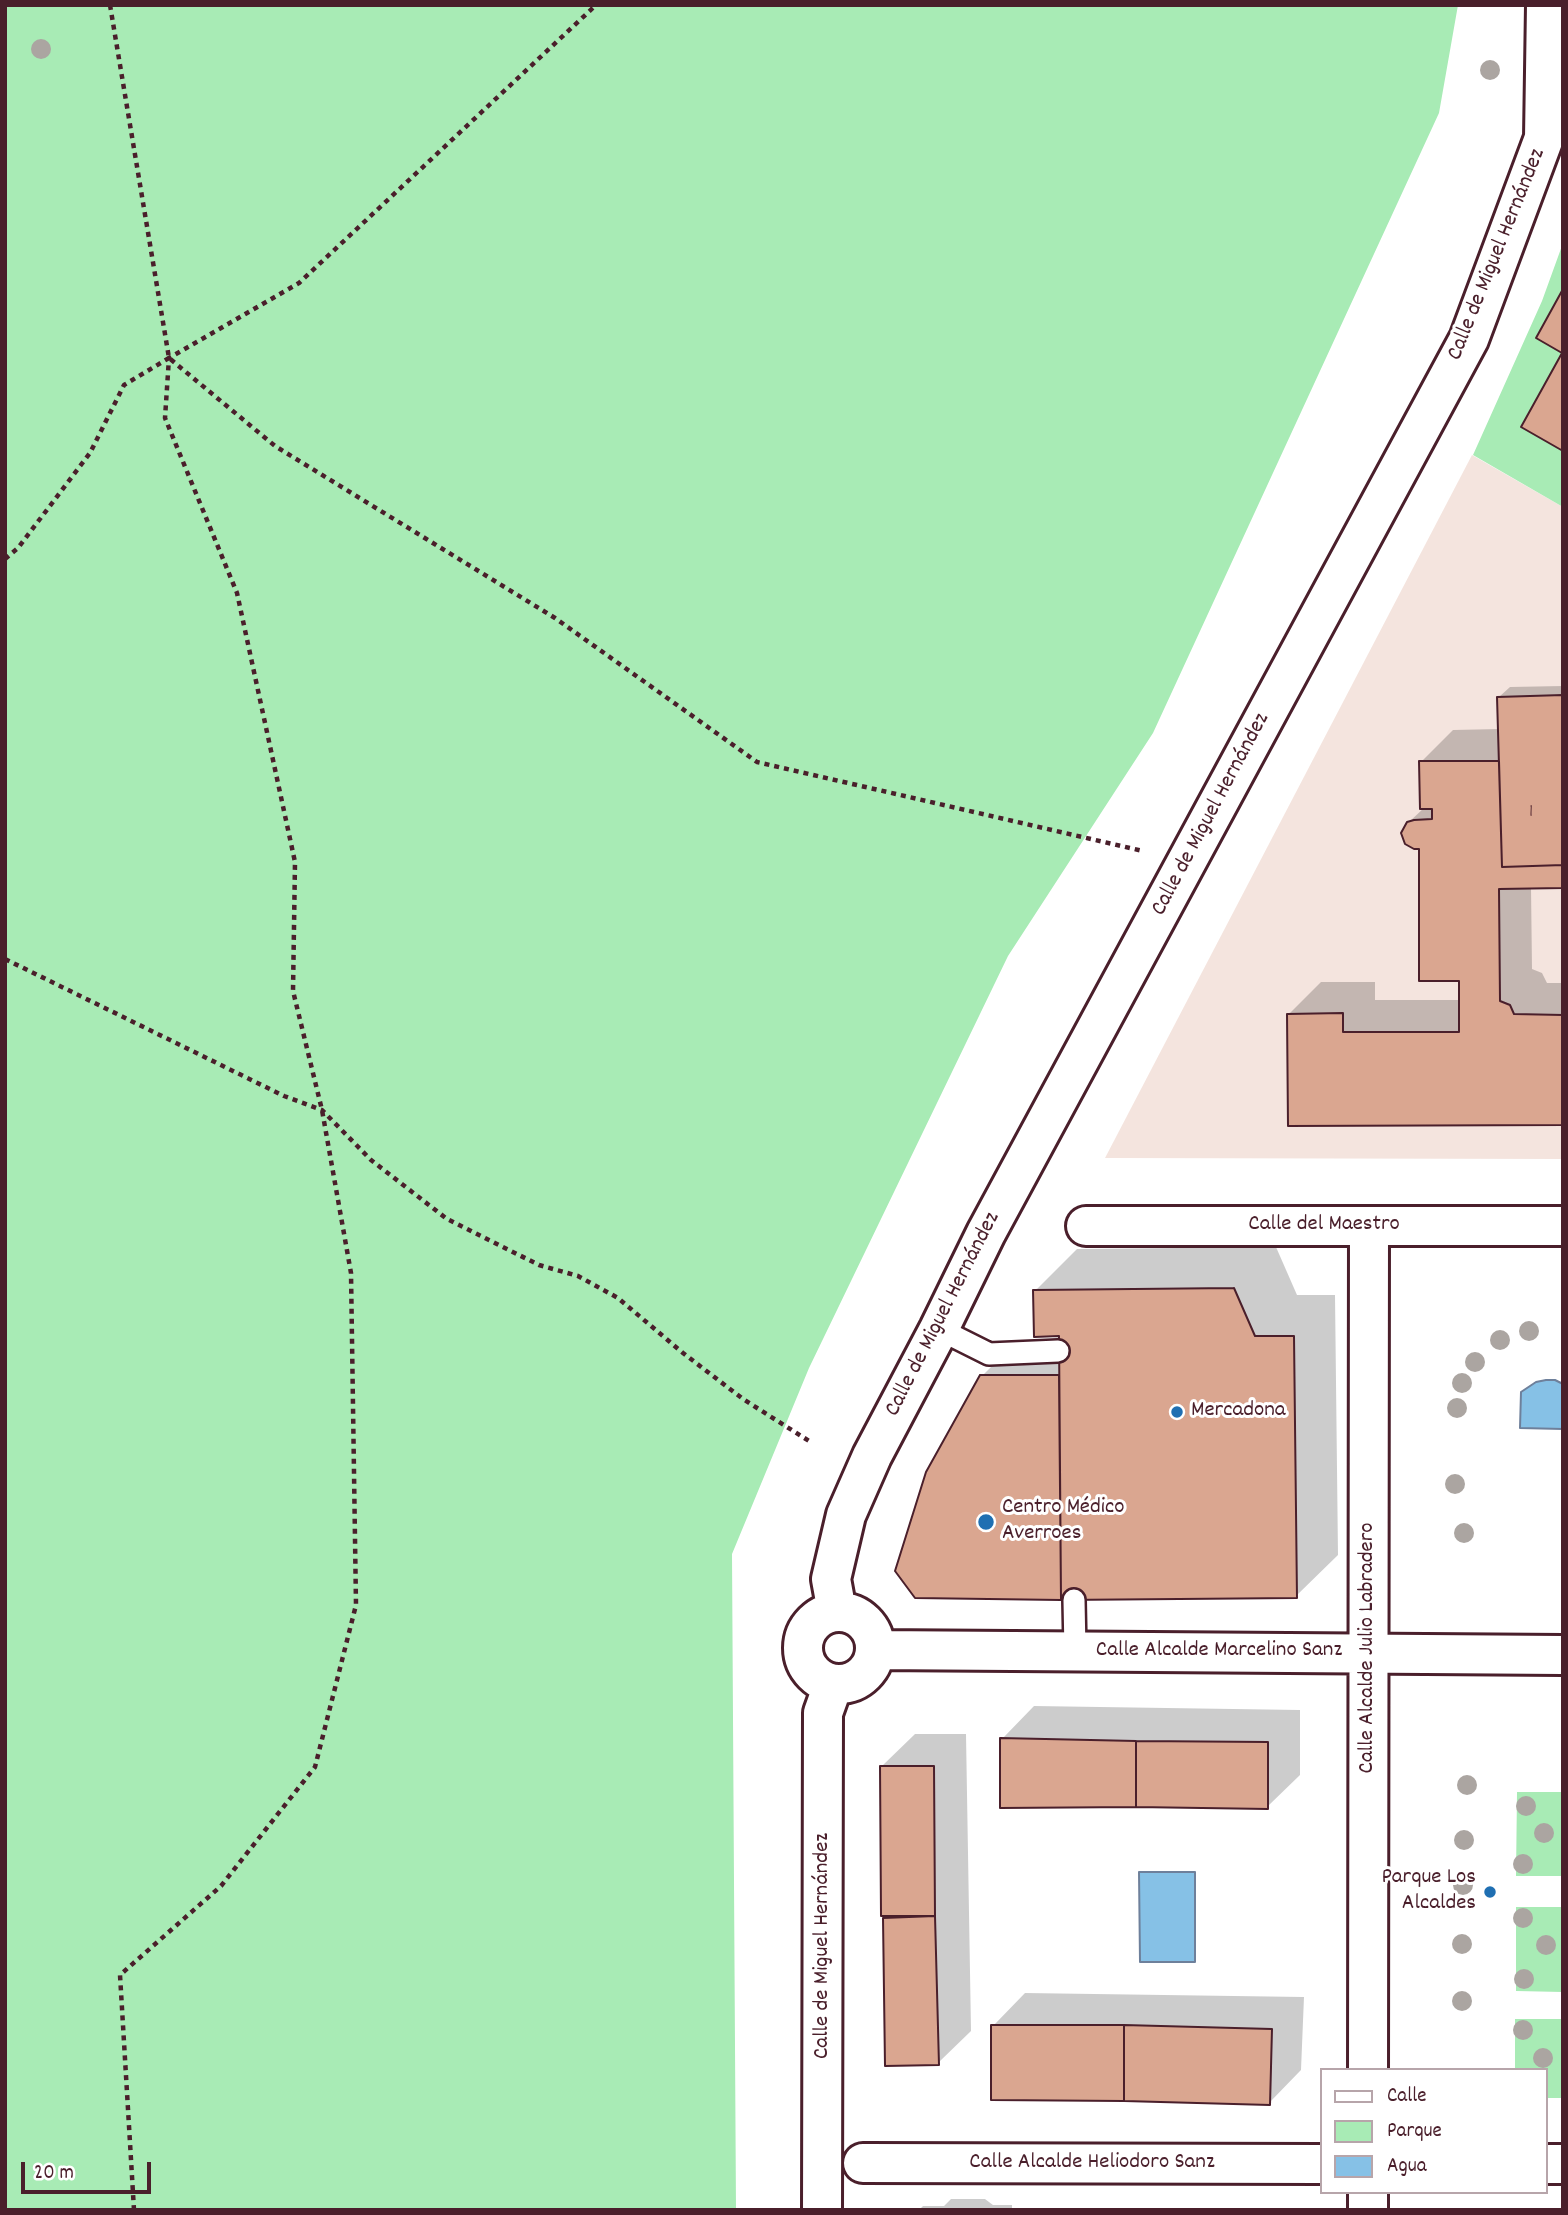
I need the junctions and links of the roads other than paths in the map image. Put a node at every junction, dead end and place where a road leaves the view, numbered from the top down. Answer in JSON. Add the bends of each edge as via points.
{"nodes":[{"id":1,"x":1546,"y":5,"type":"edge"},
{"id":2,"x":1553,"y":143,"type":"edge"},
{"id":3,"x":1086,"y":1226,"type":"dead end"},
{"id":4,"x":1563,"y":1226,"type":"edge"},
{"id":5,"x":1369,"y":1227,"type":"junction"},
{"id":6,"x":939,"y":1329,"type":"junction"},
{"id":7,"x":1059,"y":1351,"type":"dead end"},
{"id":8,"x":1074,"y":1600,"type":"dead end"},
{"id":9,"x":837,"y":1612,"type":"junction"},
{"id":10,"x":875,"y":1650,"type":"junction"},
{"id":11,"x":1075,"y":1651,"type":"junction"},
{"id":12,"x":1369,"y":1653,"type":"junction"},
{"id":13,"x":1563,"y":1655,"type":"edge"},
{"id":14,"x":833,"y":1685,"type":"junction"},
{"id":15,"x":1368,"y":2068,"type":"edge"},
{"id":16,"x":863,"y":2163,"type":"dead end"},
{"id":17,"x":1320,"y":2164,"type":"edge"},
{"id":18,"x":822,"y":2210,"type":"edge"}],
"edges":[{"from":1,"to":2,"type":"street","name":"Calle de Miguel Hernández"},
{"from":2,"to":6,"type":"street","name":"Calle de Miguel Hernández","via":[[1469,339],[986,1233]]},
{"from":3,"to":5,"type":"street","name":"Calle del Maestro"},
{"from":4,"to":5,"type":"street","name":"Calle del Maestro"},
{"from":5,"to":12,"type":"street","name":"Calle Alcalde Julio Labradero"},
{"from":6,"to":7,"type":"lane","via":[[989,1354]]},
{"from":6,"to":9,"type":"street","name":"Calle de Miguel Hernández","via":[[846,1515],[831,1579]]},
{"from":8,"to":11,"type":"lane"},
{"from":9,"to":10,"type":"street","via":[[852,1614],[865,1623]]},
{"from":9,"to":14,"type":"street","via":[[822,1615],[811,1625],[803,1654],[808,1668]]},
{"from":10,"to":11,"type":"street","name":"Calle Alcalde Marcelino Sanz"},
{"from":10,"to":14,"type":"street","via":[[866,1673],[857,1680]]},
{"from":11,"to":12,"type":"street","name":"Calle Alcalde Marcelino Sanz"},
{"from":12,"to":13,"type":"street","name":"Calle Alcalde Marcelino Sanz"},
{"from":12,"to":15,"type":"street","name":"Calle Alcalde Julio Labradero"},
{"from":14,"to":18,"type":"street","name":"Calle de Miguel Hernández","via":[[823,1713]]},
{"from":16,"to":17,"type":"street","name":"Calle Alcalde Heliodoro Sanz"}]}
